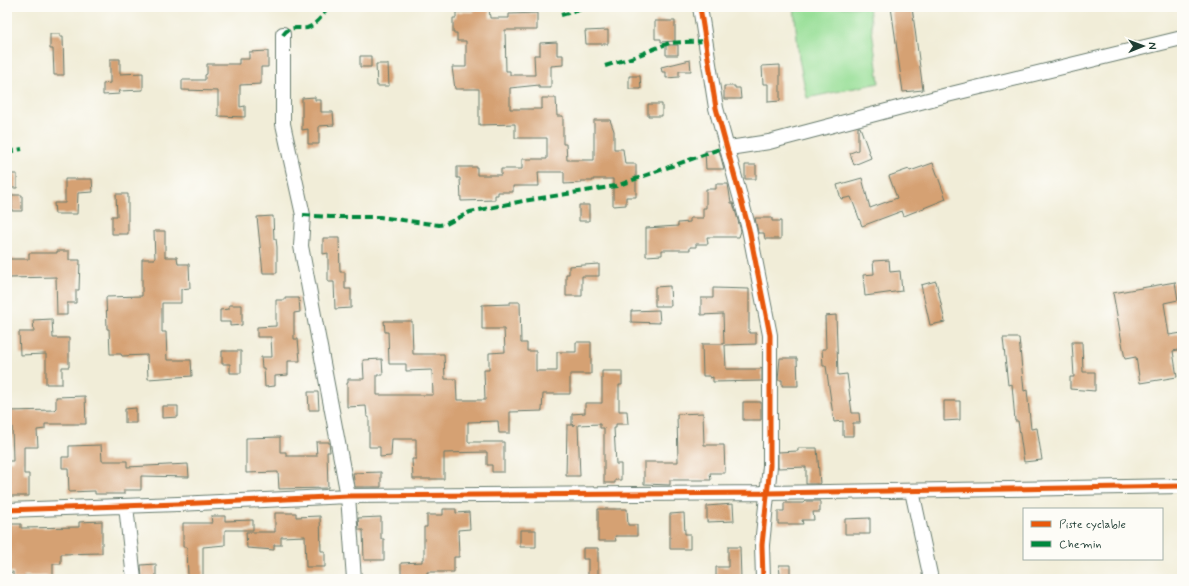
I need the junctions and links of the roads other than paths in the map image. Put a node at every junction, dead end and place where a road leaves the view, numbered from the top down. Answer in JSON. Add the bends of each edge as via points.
{"nodes":[{"id":1,"x":700,"y":7,"type":"edge"},
{"id":2,"x":283,"y":34,"type":"dead end"},
{"id":3,"x":1182,"y":38,"type":"edge"},
{"id":4,"x":728,"y":148,"type":"junction"},
{"id":5,"x":1182,"y":486,"type":"edge"},
{"id":6,"x":912,"y":491,"type":"junction"},
{"id":7,"x":768,"y":493,"type":"junction"},
{"id":8,"x":348,"y":496,"type":"junction"},
{"id":9,"x":126,"y":506,"type":"junction"},
{"id":10,"x":7,"y":510,"type":"edge"},
{"id":11,"x":134,"y":579,"type":"edge"},
{"id":12,"x":354,"y":579,"type":"edge"},
{"id":13,"x":763,"y":579,"type":"edge"},
{"id":14,"x":931,"y":579,"type":"edge"}],
"edges":[{"from":1,"to":4,"type":"street","via":[[716,108]]},
{"from":2,"to":8,"type":"street","via":[[283,127],[302,216],[301,246]]},
{"from":3,"to":4,"type":"street","via":[[947,95],[769,142]]},
{"from":4,"to":7,"type":"street","via":[[749,229],[770,330],[771,418]]},
{"from":5,"to":6,"type":"street"},
{"from":6,"to":7,"type":"street"},
{"from":6,"to":14,"type":"street"},
{"from":7,"to":8,"type":"street"},
{"from":7,"to":13,"type":"street","via":[[762,545]]},
{"from":8,"to":9,"type":"street"},
{"from":8,"to":12,"type":"street"},
{"from":9,"to":10,"type":"street"},
{"from":9,"to":11,"type":"street"}]}
